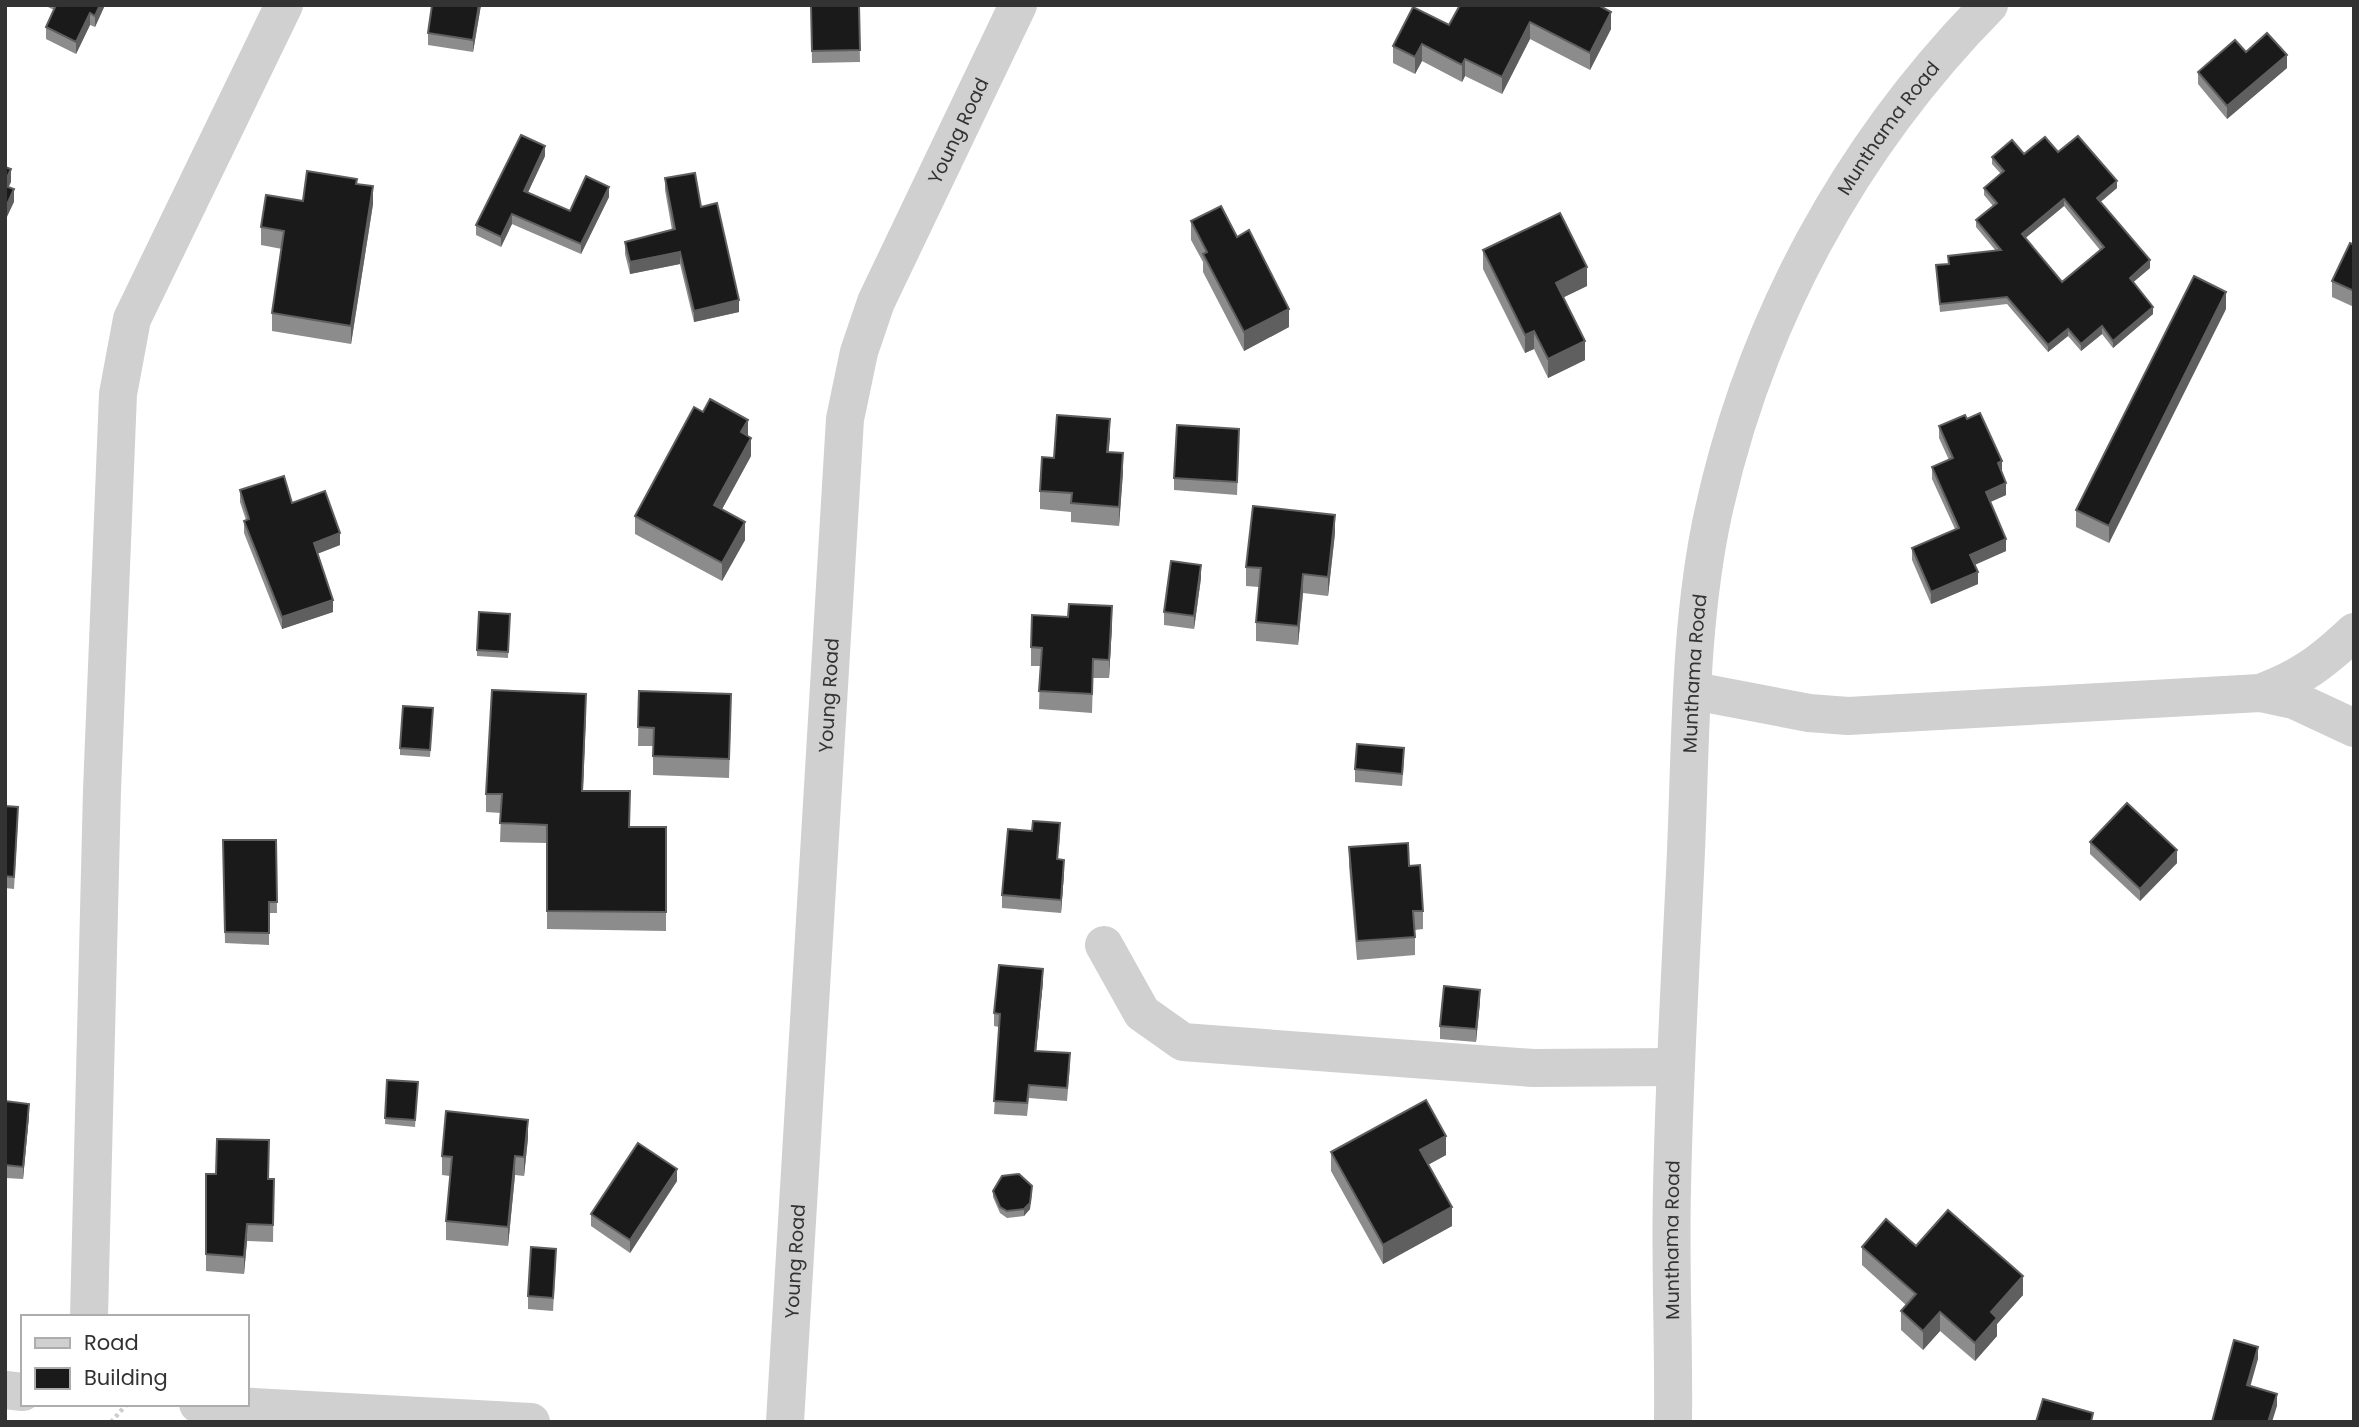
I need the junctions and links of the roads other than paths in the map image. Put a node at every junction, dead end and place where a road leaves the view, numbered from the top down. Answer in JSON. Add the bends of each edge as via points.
{"nodes":[{"id":1,"x":284,"y":5,"type":"edge"},
{"id":2,"x":1018,"y":5,"type":"edge"},
{"id":3,"x":1989,"y":5,"type":"edge"},
{"id":4,"x":2354,"y":632,"type":"edge"},
{"id":5,"x":1694,"y":691,"type":"junction"},
{"id":6,"x":2260,"y":693,"type":"junction"},
{"id":7,"x":2354,"y":728,"type":"edge"},
{"id":8,"x":1104,"y":945,"type":"dead end"},
{"id":9,"x":1676,"y":1067,"type":"junction"},
{"id":10,"x":89,"y":1315,"type":"edge"},
{"id":11,"x":234,"y":1406,"type":"edge"},
{"id":12,"x":487,"y":1420,"type":"edge"},
{"id":13,"x":531,"y":1422,"type":"edge"},
{"id":14,"x":785,"y":1422,"type":"edge"},
{"id":15,"x":1673,"y":1422,"type":"edge"}],
"edges":[{"from":1,"to":10,"type":"street","via":[[132,319],[118,394],[102,790]]},
{"from":2,"to":14,"type":"street","name":"Young Road","via":[[876,302],[859,352],[845,419]]},
{"from":3,"to":5,"type":"street","name":"Munthama Road","via":[[1948,47],[1873,145],[1828,213],[1790,284],[1760,356],[1713,516]]},
{"from":4,"to":6,"type":"street","via":[[2320,664]]},
{"from":5,"to":6,"type":"street","via":[[1848,716]]},
{"from":5,"to":9,"type":"street","name":"Munthama Road"},
{"from":6,"to":7,"type":"street","via":[[2294,700]]},
{"from":8,"to":9,"type":"street","via":[[1142,1013],[1183,1042],[1533,1068]]},
{"from":9,"to":15,"type":"street","name":"Munthama Road"},
{"from":11,"to":12,"type":"street"},
{"from":12,"to":13,"type":"street"}]}
